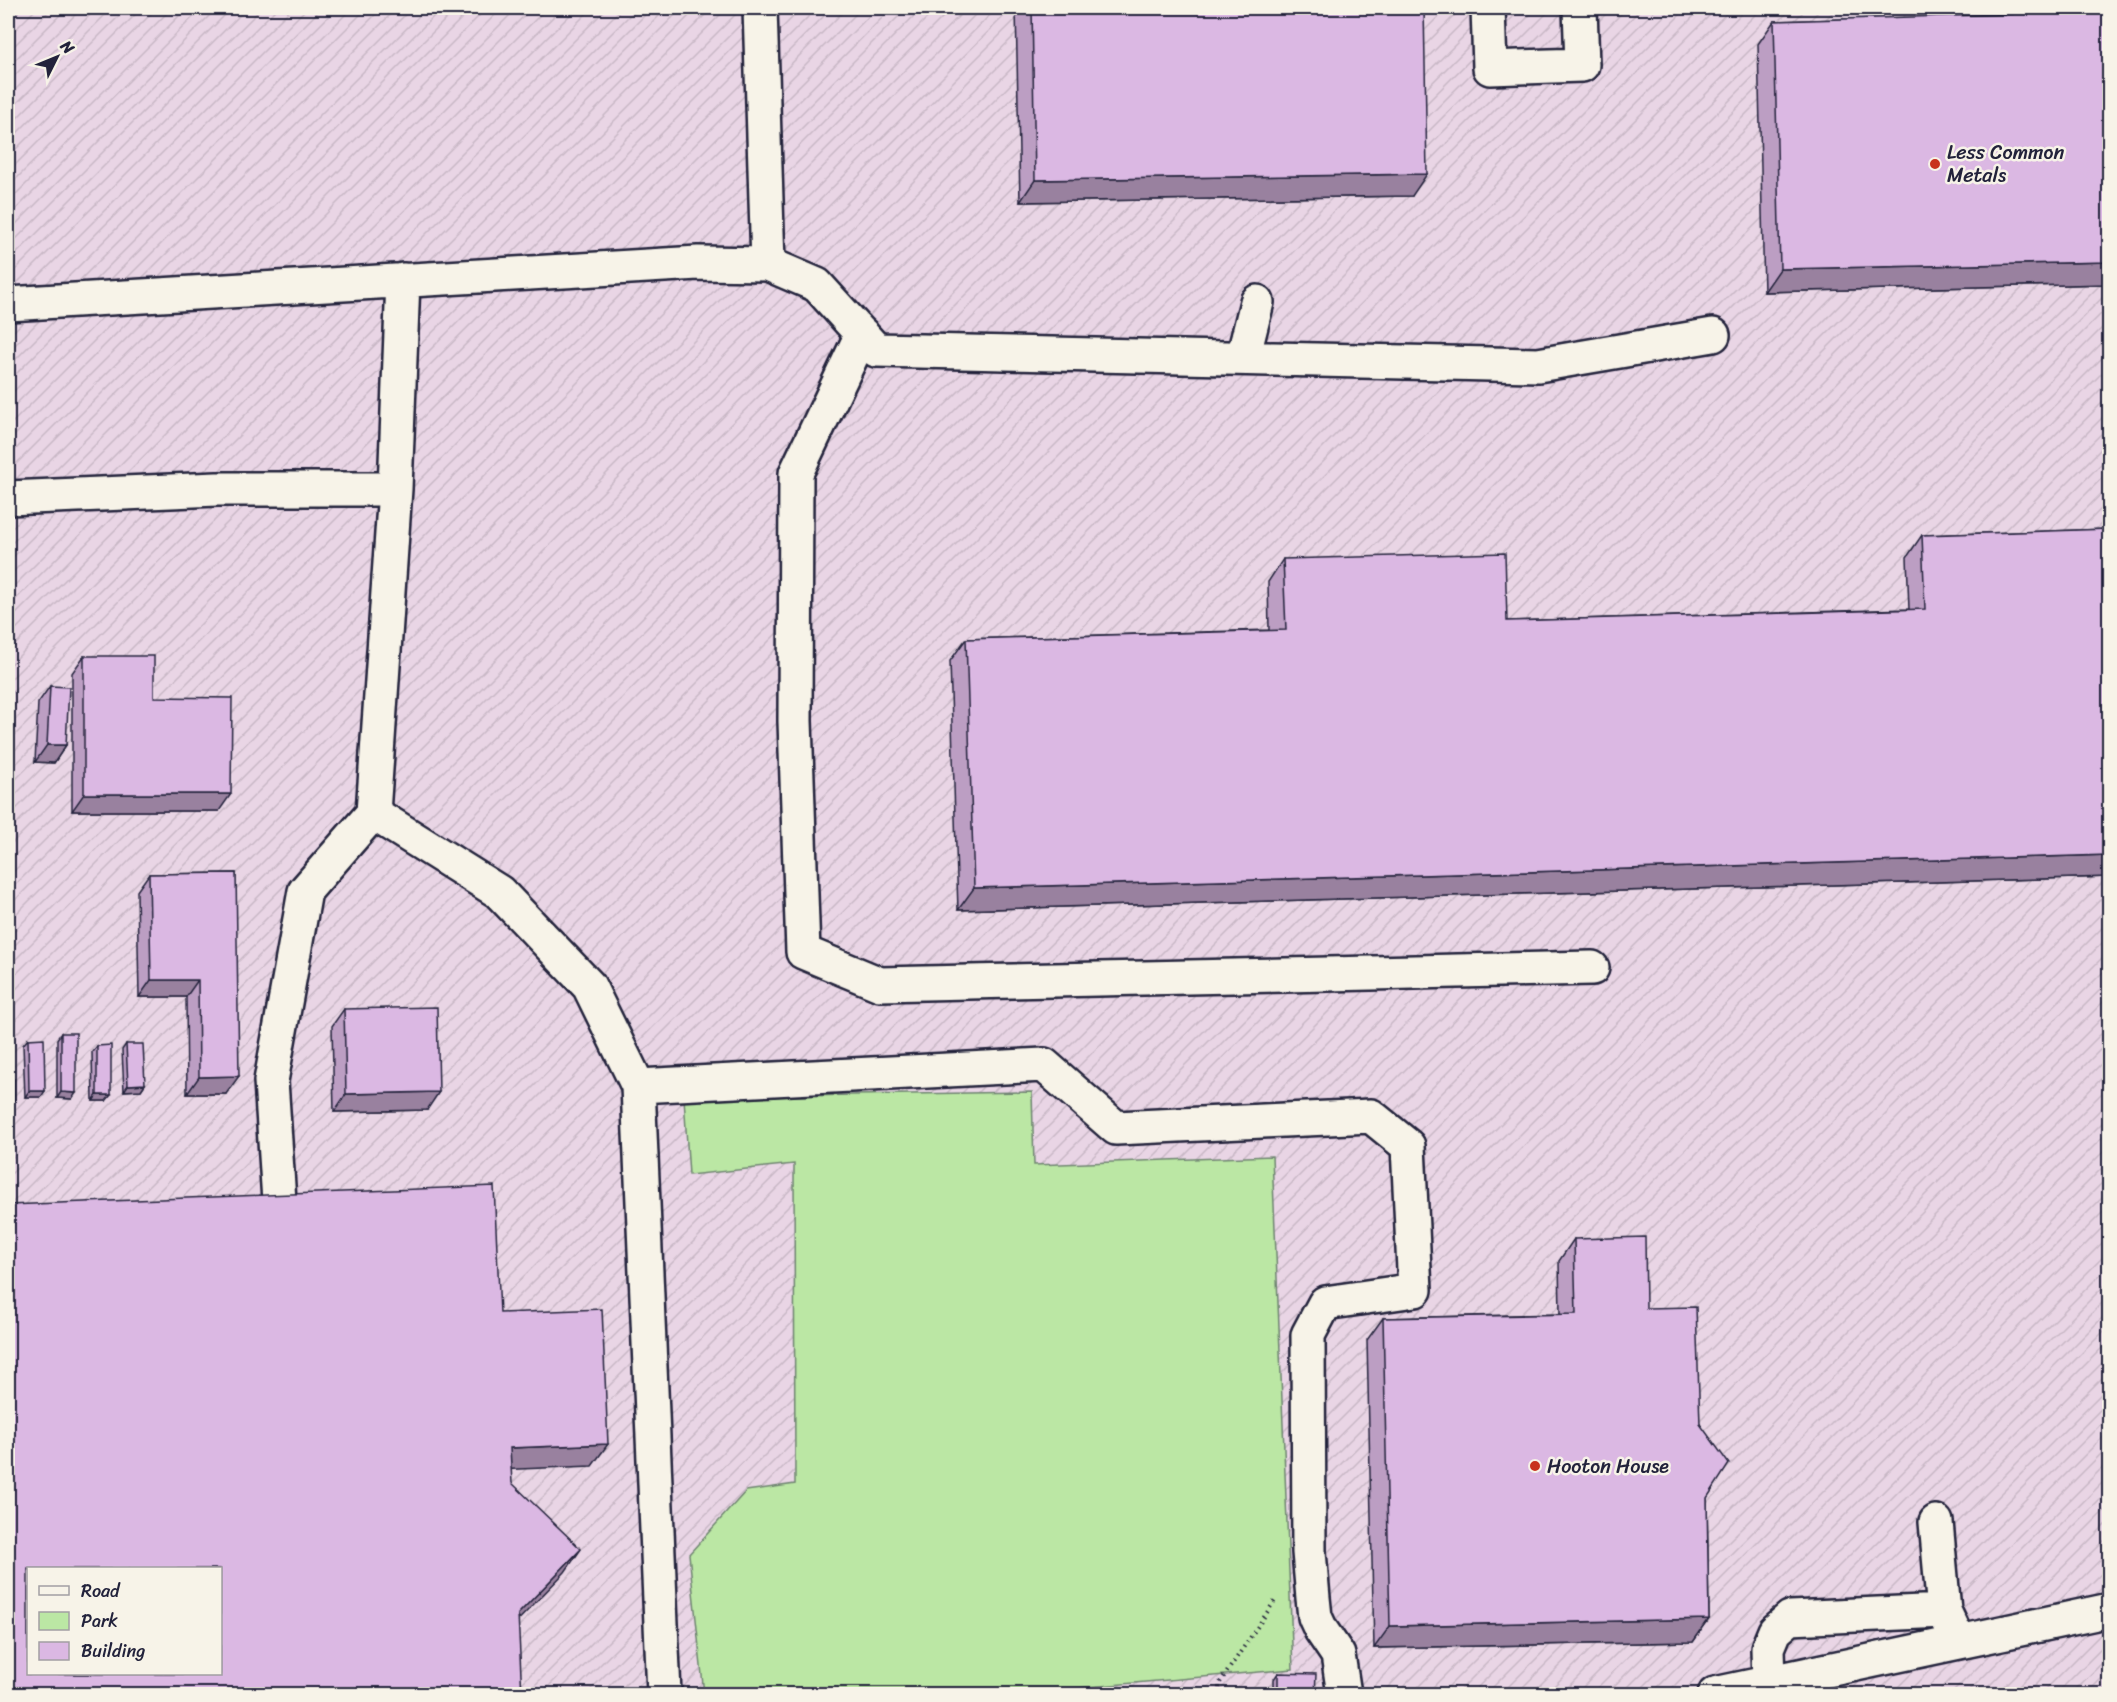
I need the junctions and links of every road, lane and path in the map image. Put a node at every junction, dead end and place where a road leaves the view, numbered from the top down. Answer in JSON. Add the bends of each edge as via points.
{"nodes":[{"id":1,"x":760,"y":8,"type":"edge"},
{"id":2,"x":1488,"y":8,"type":"edge"},
{"id":3,"x":1580,"y":8,"type":"edge"},
{"id":4,"x":768,"y":264,"type":"junction"},
{"id":5,"x":403,"y":280,"type":"junction"},
{"id":6,"x":1257,"y":302,"type":"dead end"},
{"id":7,"x":8,"y":304,"type":"edge"},
{"id":8,"x":862,"y":334,"type":"junction"},
{"id":9,"x":1713,"y":335,"type":"dead end"},
{"id":10,"x":1243,"y":358,"type":"junction"},
{"id":11,"x":395,"y":489,"type":"junction"},
{"id":12,"x":8,"y":498,"type":"edge"},
{"id":13,"x":373,"y":813,"type":"junction"},
{"id":14,"x":1592,"y":968,"type":"dead end"},
{"id":15,"x":638,"y":1086,"type":"junction"},
{"id":16,"x":280,"y":1216,"type":"edge"},
{"id":17,"x":1936,"y":1522,"type":"dead end"},
{"id":18,"x":1277,"y":1599,"type":"dead end"},
{"id":19,"x":2109,"y":1610,"type":"edge"},
{"id":20,"x":1944,"y":1611,"type":"junction"},
{"id":21,"x":1959,"y":1642,"type":"junction"},
{"id":22,"x":1775,"y":1686,"type":"edge"},
{"id":23,"x":664,"y":1695,"type":"edge"},
{"id":24,"x":1219,"y":1695,"type":"edge"},
{"id":25,"x":1344,"y":1695,"type":"edge"},
{"id":26,"x":1715,"y":1695,"type":"edge"}],
"edges":[{"from":1,"to":4,"type":"lane"},
{"from":2,"to":3,"type":"lane","via":[[1490,68],[1582,65]]},
{"from":4,"to":5,"type":"lane","via":[[698,263]]},
{"from":4,"to":8,"type":"lane","via":[[817,285]]},
{"from":5,"to":7,"type":"lane"},
{"from":5,"to":11,"type":"lane"},
{"from":6,"to":10,"type":"lane"},
{"from":8,"to":10,"type":"lane","via":[[876,350]]},
{"from":8,"to":14,"type":"lane","via":[[796,473],[795,722],[803,952],[880,984]]},
{"from":9,"to":10,"type":"lane","via":[[1538,365]]},
{"from":11,"to":12,"type":"lane","via":[[217,489]]},
{"from":11,"to":13,"type":"lane"},
{"from":13,"to":15,"type":"lane","via":[[499,892],[516,909],[589,986]]},
{"from":13,"to":16,"type":"lane","via":[[305,891],[271,1081]]},
{"from":15,"to":23,"type":"lane"},
{"from":15,"to":25,"type":"lane","via":[[1044,1065],[1116,1128],[1371,1116],[1408,1146],[1415,1290],[1325,1303],[1308,1335],[1309,1552],[1313,1598],[1315,1617],[1338,1654]]},
{"from":17,"to":20,"type":"lane"},
{"from":18,"to":24,"type":"path","via":[[1219,1684]]},
{"from":19,"to":21,"type":"lane"},
{"from":20,"to":21,"type":"lane"},
{"from":20,"to":22,"type":"lane","via":[[1790,1618],[1775,1630],[1768,1648]]},
{"from":21,"to":22,"type":"lane"},
{"from":22,"to":26,"type":"lane"}]}
